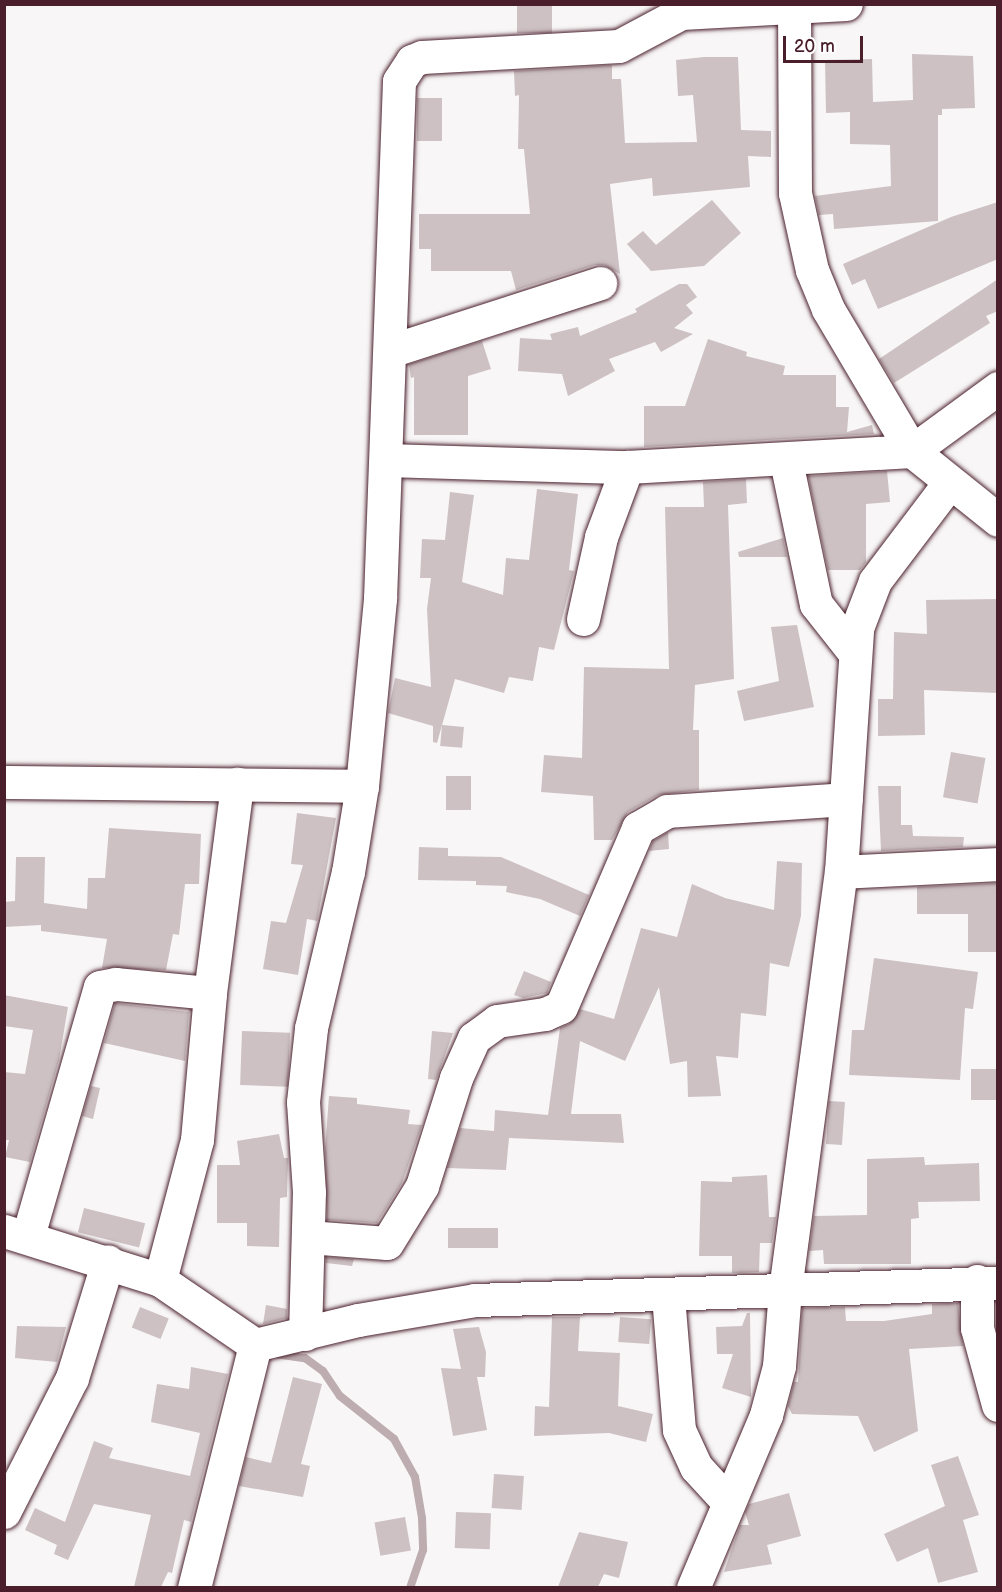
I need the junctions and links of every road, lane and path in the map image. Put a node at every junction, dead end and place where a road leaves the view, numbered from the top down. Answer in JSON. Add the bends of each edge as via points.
{"nodes":[{"id":1,"x":846,"y":4,"type":"edge"},
{"id":2,"x":794,"y":6,"type":"edge"},
{"id":3,"x":600,"y":283,"type":"dead end"},
{"id":4,"x":390,"y":351,"type":"junction"},
{"id":5,"x":998,"y":388,"type":"edge"},
{"id":6,"x":912,"y":451,"type":"junction"},
{"id":7,"x":386,"y":460,"type":"junction"},
{"id":8,"x":786,"y":461,"type":"junction"},
{"id":9,"x":627,"y":467,"type":"junction"},
{"id":10,"x":949,"y":483,"type":"junction"},
{"id":11,"x":998,"y":520,"type":"edge"},
{"id":12,"x":583,"y":619,"type":"dead end"},
{"id":13,"x":853,"y":651,"type":"junction"},
{"id":14,"x":4,"y":782,"type":"edge"},
{"id":15,"x":237,"y":784,"type":"junction"},
{"id":16,"x":362,"y":786,"type":"junction"},
{"id":17,"x":846,"y":799,"type":"junction"},
{"id":18,"x":998,"y":864,"type":"edge"},
{"id":19,"x":841,"y":872,"type":"junction"},
{"id":20,"x":210,"y":993,"type":"junction"},
{"id":21,"x":16,"y":1234,"type":"edge"},
{"id":22,"x":308,"y":1237,"type":"junction"},
{"id":23,"x":108,"y":1261,"type":"junction"},
{"id":24,"x":160,"y":1280,"type":"junction"},
{"id":25,"x":987,"y":1282,"type":"edge"},
{"id":26,"x":785,"y":1290,"type":"junction"},
{"id":27,"x":668,"y":1296,"type":"junction"},
{"id":28,"x":305,"y":1334,"type":"junction"},
{"id":29,"x":255,"y":1345,"type":"junction"},
{"id":30,"x":998,"y":1405,"type":"edge"},
{"id":31,"x":727,"y":1501,"type":"junction"},
{"id":32,"x":4,"y":1512,"type":"edge"},
{"id":33,"x":698,"y":1584,"type":"edge"},
{"id":34,"x":194,"y":1587,"type":"edge"}],
"edges":[{"from":1,"to":2,"type":"street"},
{"from":2,"to":4,"type":"street","via":[[681,12],[619,46],[422,57],[412,61],[403,71],[398,92]]},
{"from":2,"to":6,"type":"street","via":[[795,193],[812,270],[828,309]]},
{"from":3,"to":4,"type":"street"},
{"from":4,"to":7,"type":"street"},
{"from":5,"to":6,"type":"street"},
{"from":6,"to":8,"type":"street"},
{"from":6,"to":10,"type":"street"},
{"from":7,"to":9,"type":"street"},
{"from":7,"to":16,"type":"street","via":[[380,599]]},
{"from":8,"to":9,"type":"street"},
{"from":8,"to":13,"type":"street","via":[[816,604]]},
{"from":9,"to":12,"type":"street","via":[[601,537]]},
{"from":10,"to":11,"type":"street"},
{"from":10,"to":13,"type":"street","via":[[874,581],[863,605]]},
{"from":13,"to":17,"type":"street"},
{"from":14,"to":15,"type":"street"},
{"from":15,"to":16,"type":"street"},
{"from":15,"to":20,"type":"street"},
{"from":16,"to":22,"type":"street","via":[[348,872],[311,1028],[303,1102]]},
{"from":17,"to":19,"type":"street"},
{"from":17,"to":22,"type":"street","via":[[667,811],[638,828],[561,1007],[486,1026],[467,1050],[422,1186],[387,1243]]},
{"from":18,"to":19,"type":"street"},
{"from":19,"to":26,"type":"street"},
{"from":20,"to":21,"type":"street","via":[[116,984],[100,987]]},
{"from":20,"to":24,"type":"street","via":[[197,1140]]},
{"from":21,"to":23,"type":"street"},
{"from":22,"to":28,"type":"street"},
{"from":23,"to":24,"type":"street"},
{"from":23,"to":32,"type":"street","via":[[72,1378]]},
{"from":24,"to":29,"type":"street"},
{"from":25,"to":26,"type":"street"},
{"from":25,"to":30,"type":"street","via":[[977,1328]]},
{"from":26,"to":27,"type":"street"},
{"from":26,"to":31,"type":"street","via":[[778,1366],[768,1406]]},
{"from":27,"to":28,"type":"street","via":[[475,1300]]},
{"from":27,"to":31,"type":"street","via":[[679,1430],[696,1467]]},
{"from":28,"to":29,"type":"street"},
{"from":29,"to":34,"type":"street"},
{"from":31,"to":33,"type":"street"}]}
